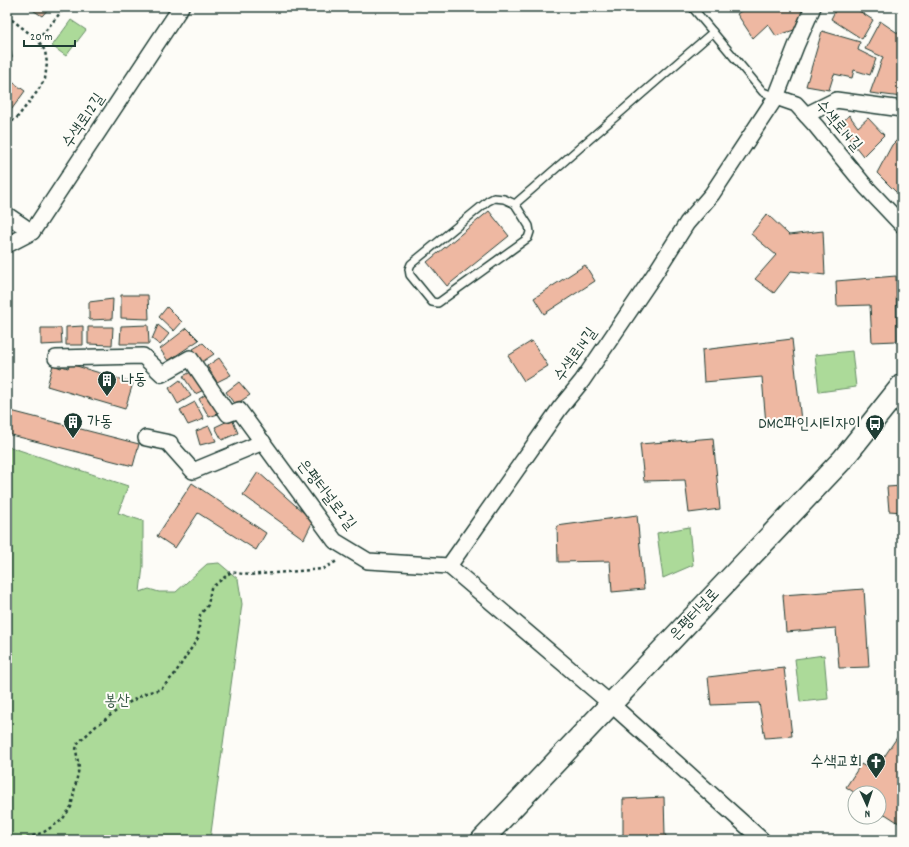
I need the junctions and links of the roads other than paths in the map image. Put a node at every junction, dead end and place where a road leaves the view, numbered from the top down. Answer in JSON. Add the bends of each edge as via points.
{"nodes":[{"id":1,"x":181,"y":7,"type":"edge"},
{"id":2,"x":692,"y":7,"type":"edge"},
{"id":3,"x":813,"y":7,"type":"edge"},
{"id":4,"x":713,"y":32,"type":"junction"},
{"id":5,"x":776,"y":97,"type":"junction"},
{"id":6,"x":902,"y":109,"type":"edge"},
{"id":7,"x":806,"y":115,"type":"junction"},
{"id":8,"x":515,"y":204,"type":"junction"},
{"id":9,"x":7,"y":215,"type":"edge"},
{"id":10,"x":902,"y":225,"type":"edge"},
{"id":11,"x":32,"y":232,"type":"junction"},
{"id":12,"x":7,"y":245,"type":"edge"},
{"id":13,"x":56,"y":358,"type":"dead end"},
{"id":14,"x":902,"y":385,"type":"edge"},
{"id":15,"x":146,"y":438,"type":"dead end"},
{"id":16,"x":263,"y":442,"type":"junction"},
{"id":17,"x":449,"y":566,"type":"junction"},
{"id":18,"x":611,"y":704,"type":"junction"},
{"id":19,"x":482,"y":840,"type":"edge"},
{"id":20,"x":762,"y":840,"type":"edge"}],
"edges":[{"from":1,"to":11,"type":"street","name":"수색로12길"},
{"from":2,"to":4,"type":"lane"},
{"from":3,"to":5,"type":"street","name":"수색로14길"},
{"from":4,"to":5,"type":"lane","via":[[763,92]]},
{"from":4,"to":8,"type":"lane"},
{"from":5,"to":7,"type":"street","name":"수색로14길","via":[[796,104]]},
{"from":5,"to":17,"type":"street","name":"수색로14길","via":[[712,194],[687,223],[582,381],[560,408]]},
{"from":6,"to":7,"type":"street","via":[[836,100]]},
{"from":7,"to":10,"type":"street","name":"수색로14길","via":[[866,187]]},
{"from":8,"to":8,"type":"lane","via":[[504,199],[494,198],[488,201],[411,264],[410,274],[432,302],[438,303],[528,238],[529,226]]},
{"from":9,"to":11,"type":"street"},
{"from":11,"to":12,"type":"street","name":"수색로12길"},
{"from":13,"to":16,"type":"street","name":"은평터널로2길","via":[[143,356],[162,374],[190,358],[228,414],[240,410]]},
{"from":14,"to":18,"type":"main road","name":"은평터널로","via":[[843,459]]},
{"from":15,"to":16,"type":"street","via":[[170,443],[193,471]]},
{"from":16,"to":17,"type":"street","name":"은평터널로2길","via":[[335,541],[368,561]]},
{"from":17,"to":18,"type":"street"},
{"from":18,"to":19,"type":"main road","name":"은평터널로"},
{"from":18,"to":20,"type":"street"}]}
